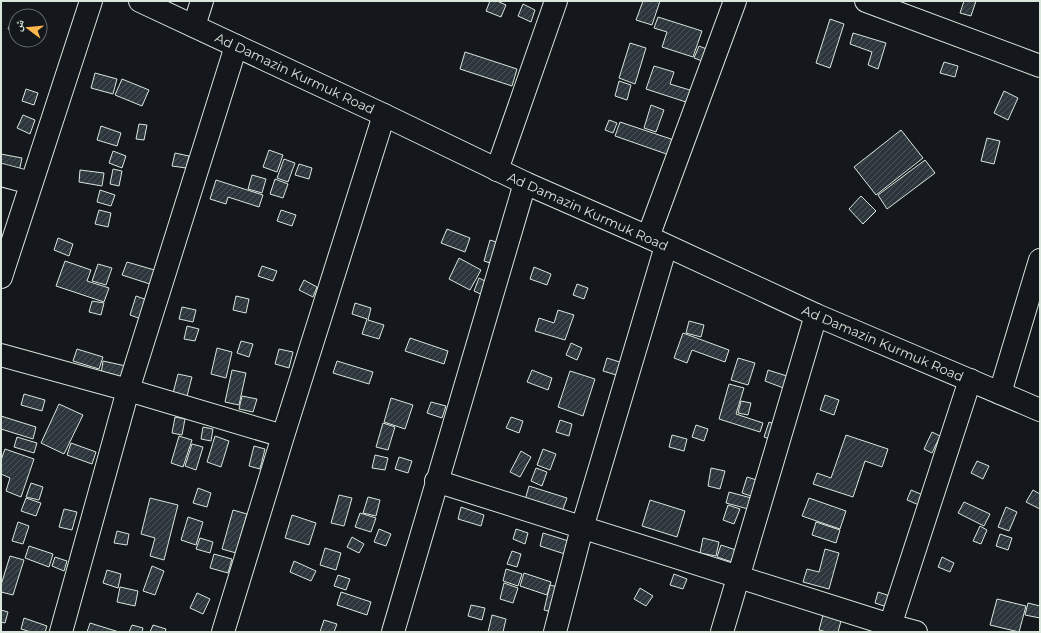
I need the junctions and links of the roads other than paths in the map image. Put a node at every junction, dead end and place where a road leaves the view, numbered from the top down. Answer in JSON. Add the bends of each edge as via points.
{"nodes":[{"id":1,"x":91,"y":1,"type":"edge"},
{"id":2,"x":140,"y":1,"type":"edge"},
{"id":3,"x":202,"y":1,"type":"edge"},
{"id":4,"x":556,"y":1,"type":"edge"},
{"id":5,"x":735,"y":1,"type":"edge"},
{"id":6,"x":866,"y":1,"type":"edge"},
{"id":7,"x":194,"y":26,"type":"junction"},
{"id":8,"x":236,"y":46,"type":"junction"},
{"id":9,"x":1040,"y":66,"type":"edge"},
{"id":10,"x":384,"y":115,"type":"junction"},
{"id":11,"x":497,"y":170,"type":"junction"},
{"id":12,"x":1,"y":175,"type":"edge"},
{"id":13,"x":31,"y":183,"type":"junction"},
{"id":14,"x":525,"y":183,"type":"junction"},
{"id":15,"x":657,"y":242,"type":"junction"},
{"id":16,"x":1040,"y":260,"type":"edge"},
{"id":17,"x":1,"y":277,"type":"edge"},
{"id":18,"x":816,"y":315,"type":"junction"},
{"id":19,"x":1,"y":355,"type":"edge"},
{"id":20,"x":970,"y":380,"type":"junction"},
{"id":21,"x":128,"y":390,"type":"junction"},
{"id":22,"x":1000,"y":393,"type":"junction"},
{"id":23,"x":1040,"y":410,"type":"edge"},
{"id":24,"x":283,"y":436,"type":"junction"},
{"id":25,"x":436,"y":481,"type":"junction"},
{"id":26,"x":582,"y":528,"type":"junction"},
{"id":27,"x":739,"y":577,"type":"junction"},
{"id":28,"x":889,"y":629,"type":"edge"},
{"id":29,"x":61,"y":632,"type":"edge"},
{"id":30,"x":223,"y":632,"type":"edge"},
{"id":31,"x":393,"y":632,"type":"edge"},
{"id":32,"x":555,"y":632,"type":"edge"},
{"id":33,"x":722,"y":632,"type":"edge"},
{"id":34,"x":916,"y":632,"type":"edge"}],
"edges":[{"from":1,"to":13,"type":"main road"},
{"from":2,"to":7,"type":"main road","name":"Ad Damazin Kurmuk Road"},
{"from":3,"to":7,"type":"main road"},
{"from":4,"to":11,"type":"main road"},
{"from":5,"to":15,"type":"main road"},
{"from":6,"to":9,"type":"main road"},
{"from":7,"to":8,"type":"main road","name":"Ad Damazin Kurmuk Road"},
{"from":8,"to":10,"type":"main road","name":"Ad Damazin Kurmuk Road"},
{"from":8,"to":21,"type":"main road"},
{"from":10,"to":11,"type":"main road","name":"Ad Damazin Kurmuk Road"},
{"from":10,"to":24,"type":"main road"},
{"from":11,"to":14,"type":"main road","name":"Ad Damazin Kurmuk Road"},
{"from":12,"to":13,"type":"main road"},
{"from":13,"to":17,"type":"main road"},
{"from":14,"to":15,"type":"main road","name":"Ad Damazin Kurmuk Road"},
{"from":14,"to":25,"type":"main road"},
{"from":15,"to":18,"type":"main road","name":"Ad Damazin Kurmuk Road"},
{"from":15,"to":26,"type":"main road"},
{"from":16,"to":22,"type":"main road"},
{"from":18,"to":20,"type":"main road","name":"Ad Damazin Kurmuk Road"},
{"from":18,"to":27,"type":"main road"},
{"from":19,"to":21,"type":"main road"},
{"from":20,"to":22,"type":"main road","name":"Ad Damazin Kurmuk Road"},
{"from":20,"to":28,"type":"main road"},
{"from":21,"to":24,"type":"main road"},
{"from":21,"to":29,"type":"main road"},
{"from":22,"to":23,"type":"main road","name":"Ad Damazin Kurmuk Road"},
{"from":24,"to":30,"type":"main road"},
{"from":25,"to":26,"type":"main road"},
{"from":25,"to":31,"type":"main road"},
{"from":26,"to":27,"type":"main road"},
{"from":26,"to":32,"type":"main road"},
{"from":27,"to":28,"type":"main road"},
{"from":27,"to":33,"type":"main road"},
{"from":28,"to":34,"type":"main road"}]}
